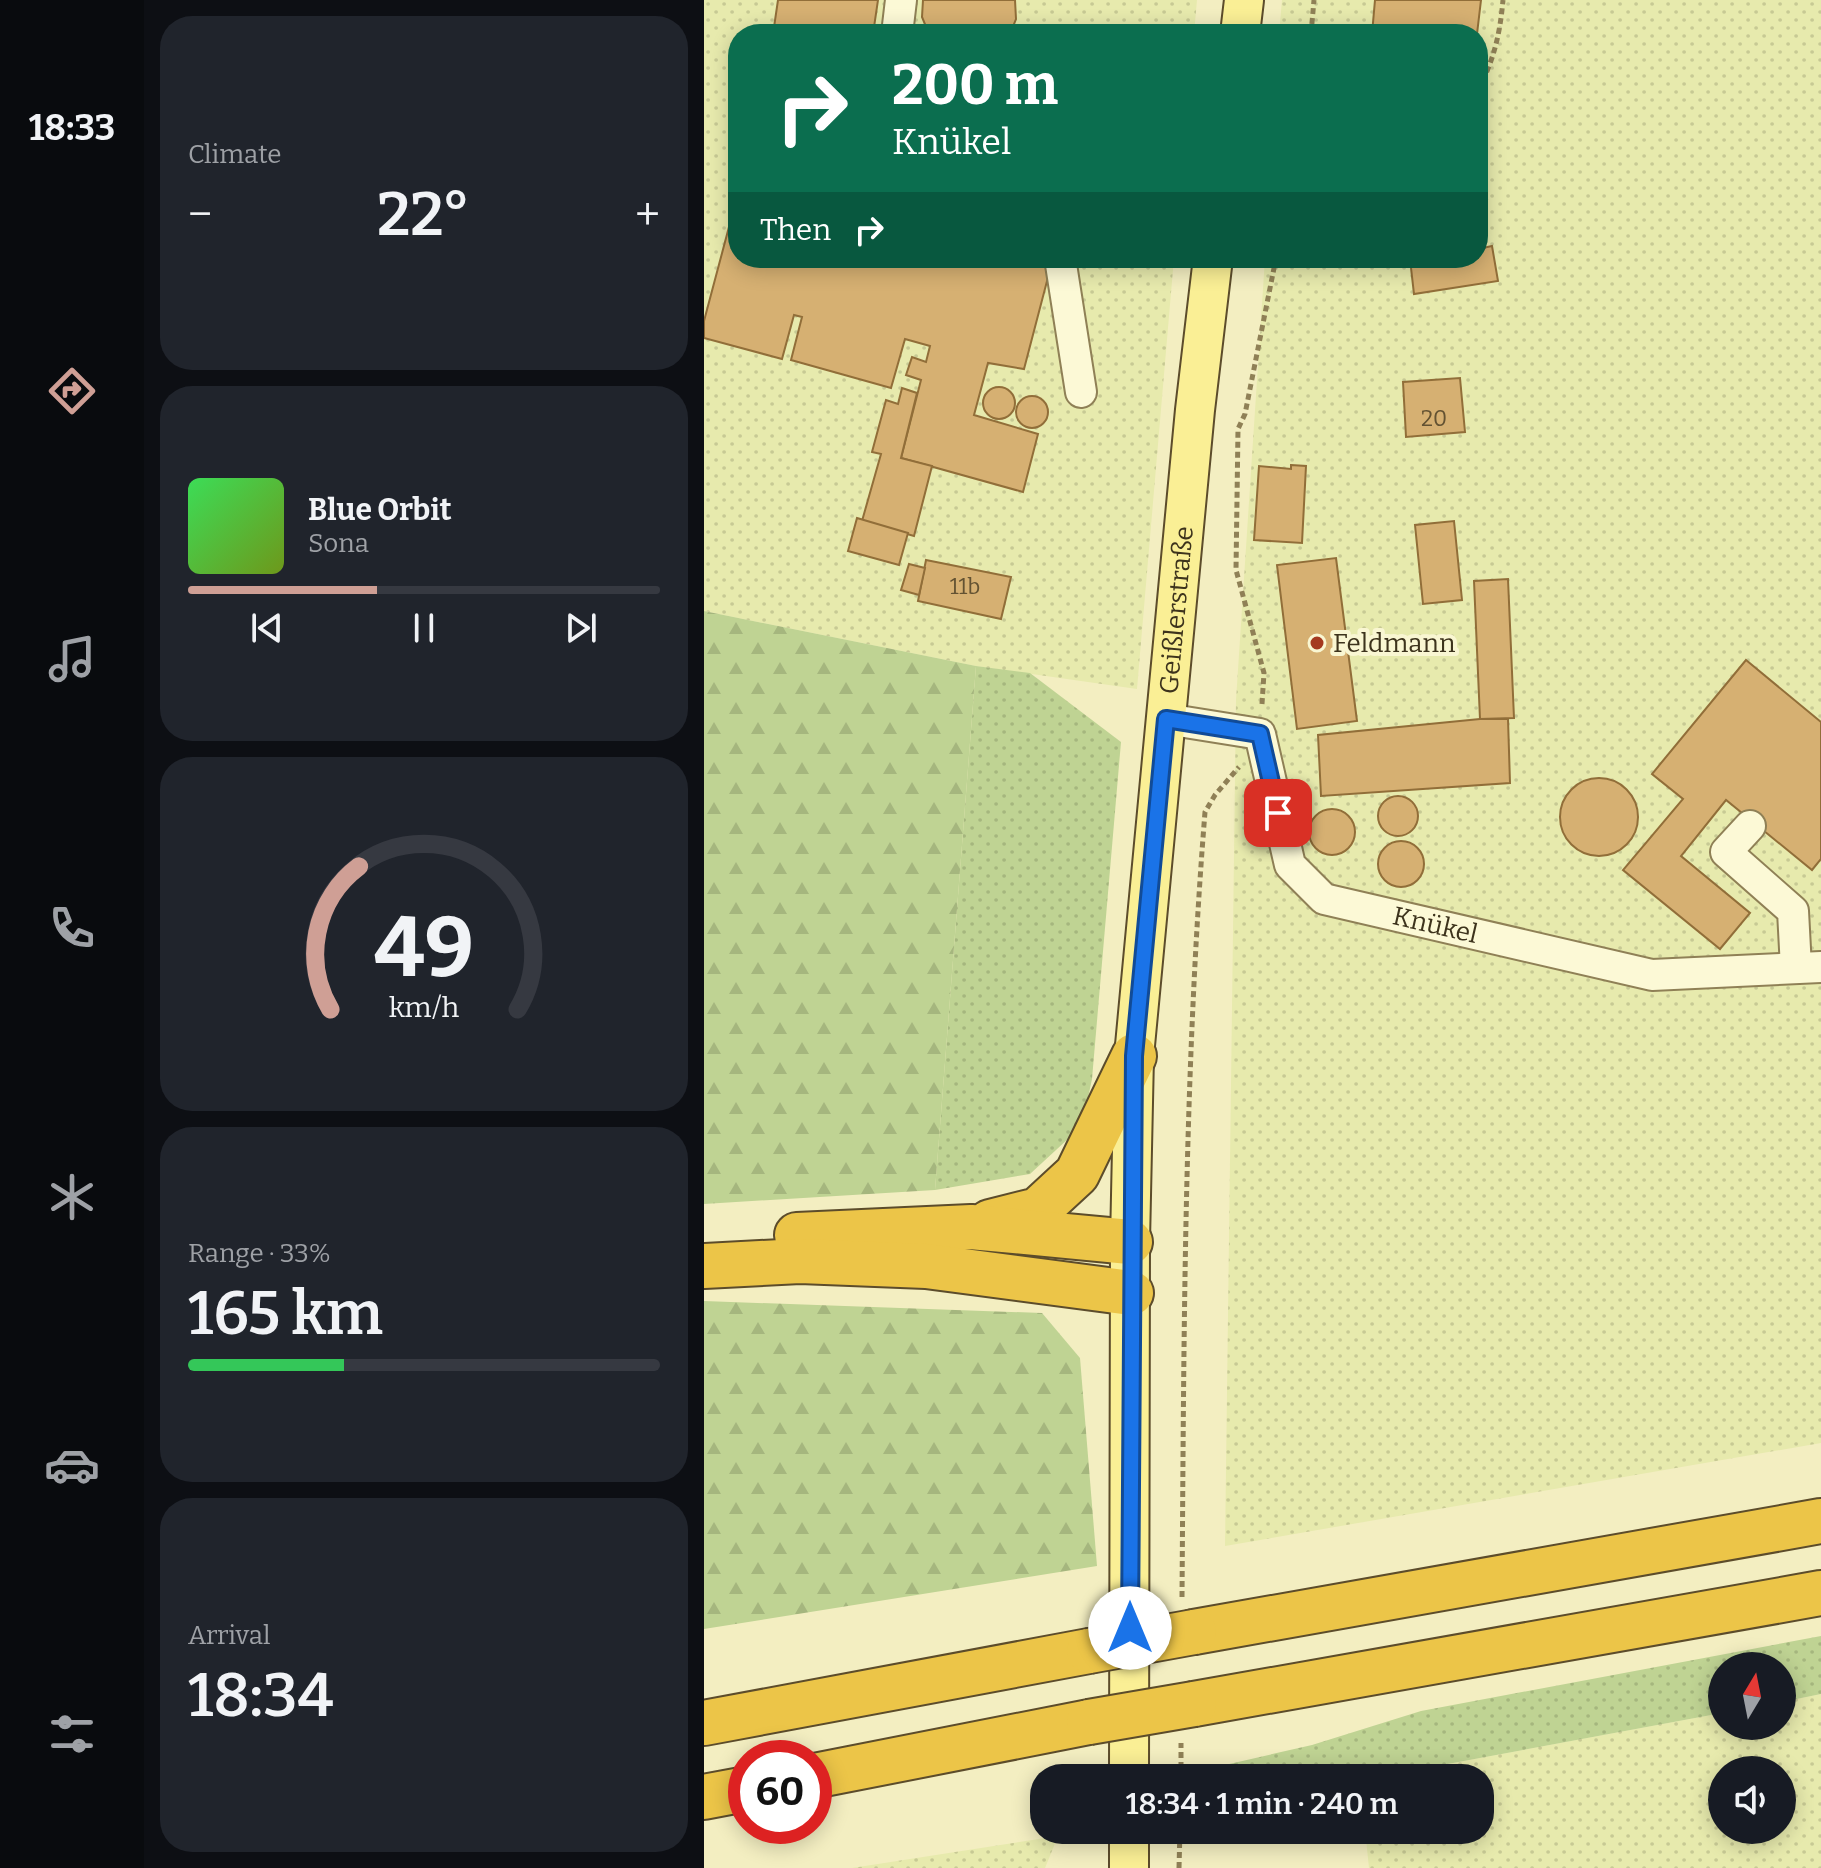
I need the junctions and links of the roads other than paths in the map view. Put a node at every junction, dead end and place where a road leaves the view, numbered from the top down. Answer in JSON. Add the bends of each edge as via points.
{"nodes":[{"id":1,"x":901,"y":0,"type":"edge"},
{"id":2,"x":1244,"y":0,"type":"edge"},
{"id":3,"x":898,"y":24,"type":"edge"},
{"id":4,"x":1241,"y":24,"type":"edge"},
{"id":5,"x":1062,"y":268,"type":"edge"},
{"id":6,"x":1212,"y":268,"type":"edge"},
{"id":7,"x":1081,"y":392,"type":"dead end"},
{"id":8,"x":1166,"y":719,"type":"junction"},
{"id":9,"x":1750,"y":826,"type":"dead end"},
{"id":10,"x":1808,"y":967,"type":"edge"},
{"id":11,"x":1134,"y":1056,"type":"junction"},
{"id":12,"x":971,"y":1227,"type":"junction"},
{"id":13,"x":704,"y":1239,"type":"edge"},
{"id":14,"x":1130,"y":1242,"type":"junction"},
{"id":15,"x":704,"y":1266,"type":"edge"},
{"id":16,"x":1131,"y":1293,"type":"junction"},
{"id":17,"x":1821,"y":1521,"type":"edge"},
{"id":18,"x":1821,"y":1593,"type":"edge"},
{"id":19,"x":704,"y":1723,"type":"edge"},
{"id":20,"x":1129,"y":1764,"type":"edge"},
{"id":21,"x":832,"y":1772,"type":"edge"},
{"id":22,"x":728,"y":1792,"type":"edge"},
{"id":23,"x":704,"y":1797,"type":"edge"},
{"id":24,"x":1129,"y":1844,"type":"edge"},
{"id":25,"x":1129,"y":1868,"type":"edge"}],
"edges":[{"from":1,"to":3,"type":"lane"},
{"from":2,"to":4,"type":"main road"},
{"from":5,"to":7,"type":"lane"},
{"from":6,"to":8,"type":"main road","name":"Geißlerstraße"},
{"from":8,"to":10,"type":"lane","name":"Knükel","via":[[1260,734],[1290,865],[1324,899],[1652,975]]},
{"from":8,"to":11,"type":"main road","name":"Geißlerstraße"},
{"from":9,"to":10,"type":"lane","via":[[1726,852],[1793,911]]},
{"from":11,"to":12,"type":"highway","via":[[1077,1174],[1038,1210]]},
{"from":11,"to":14,"type":"main road","name":"Geißlerstraße"},
{"from":12,"to":13,"type":"highway"},
{"from":12,"to":14,"type":"highway"},
{"from":14,"to":16,"type":"main road","name":"Geißlerstraße"},
{"from":15,"to":16,"type":"highway","via":[[800,1261],[926,1266]]},
{"from":16,"to":20,"type":"main road","name":"Geißlerstraße"},
{"from":17,"to":19,"type":"highway","bridge":true,"via":[[1188,1619],[1089,1651]]},
{"from":18,"to":21,"type":"highway","bridge":true,"via":[[1188,1718],[1089,1722]]},
{"from":22,"to":23,"type":"highway"},
{"from":24,"to":25,"type":"main road"}]}
